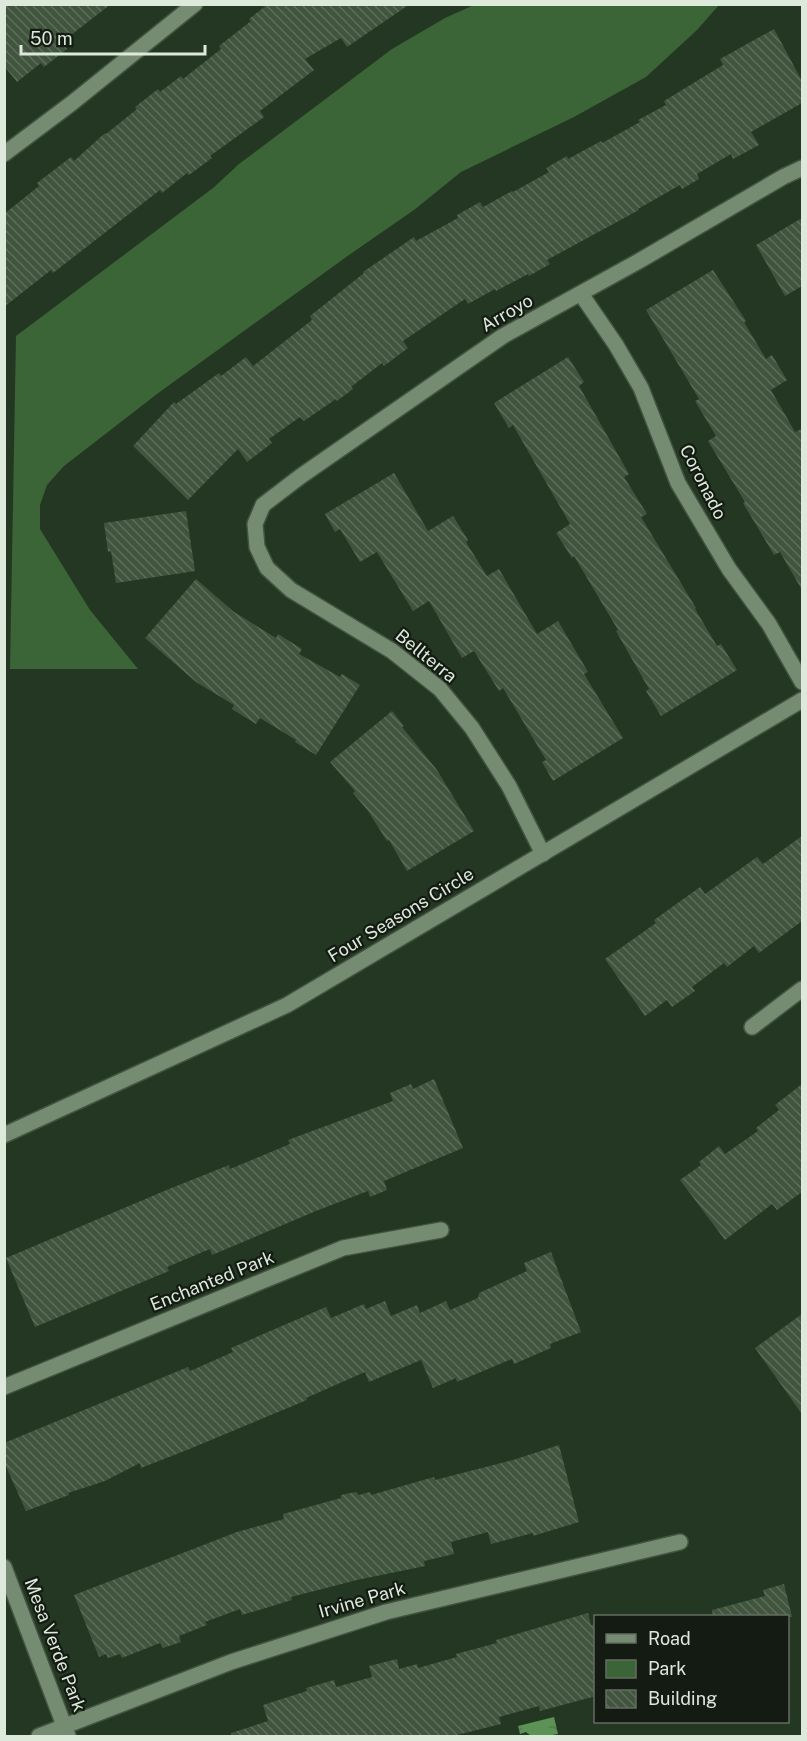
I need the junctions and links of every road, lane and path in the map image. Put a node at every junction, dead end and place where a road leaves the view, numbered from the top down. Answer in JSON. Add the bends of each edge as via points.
{"nodes":[{"id":1,"x":195,"y":4,"type":"edge"},
{"id":2,"x":4,"y":154,"type":"edge"},
{"id":3,"x":802,"y":168,"type":"edge"},
{"id":4,"x":581,"y":294,"type":"junction"},
{"id":5,"x":255,"y":524,"type":"joint"},
{"id":6,"x":802,"y":682,"type":"edge"},
{"id":7,"x":802,"y":700,"type":"edge"},
{"id":8,"x":543,"y":854,"type":"junction"},
{"id":9,"x":802,"y":989,"type":"edge"},
{"id":10,"x":752,"y":1027,"type":"dead end"},
{"id":11,"x":4,"y":1135,"type":"edge"},
{"id":12,"x":441,"y":1230,"type":"dead end"},
{"id":13,"x":4,"y":1387,"type":"edge"},
{"id":14,"x":681,"y":1542,"type":"dead end"},
{"id":15,"x":4,"y":1567,"type":"edge"},
{"id":16,"x":67,"y":1732,"type":"edge"},
{"id":17,"x":39,"y":1737,"type":"edge"}],
"edges":[{"from":1,"to":2,"type":"street"},
{"from":3,"to":4,"type":"street","name":"Arroyo"},
{"from":4,"to":5,"type":"street","name":"Arroyo","via":[[503,336],[301,476],[263,505]]},
{"from":4,"to":6,"type":"street","name":"Coronado","via":[[641,388],[678,483]]},
{"from":5,"to":8,"type":"street","name":"Bellterra","via":[[256,547],[267,568],[291,590],[392,651],[440,689],[472,728],[509,786]]},
{"from":7,"to":8,"type":"street","name":"Four Seasons Circle"},
{"from":8,"to":11,"type":"street","name":"Four Seasons Circle","via":[[287,1005]]},
{"from":9,"to":10,"type":"street"},
{"from":12,"to":13,"type":"street","name":"Enchanted Park","via":[[343,1248]]},
{"from":14,"to":16,"type":"street","name":"Irvine Park","via":[[386,1612],[172,1683]]},
{"from":15,"to":16,"type":"street","name":"Mesa Verde Park"},
{"from":16,"to":17,"type":"street","name":"Irvine Park"}]}
